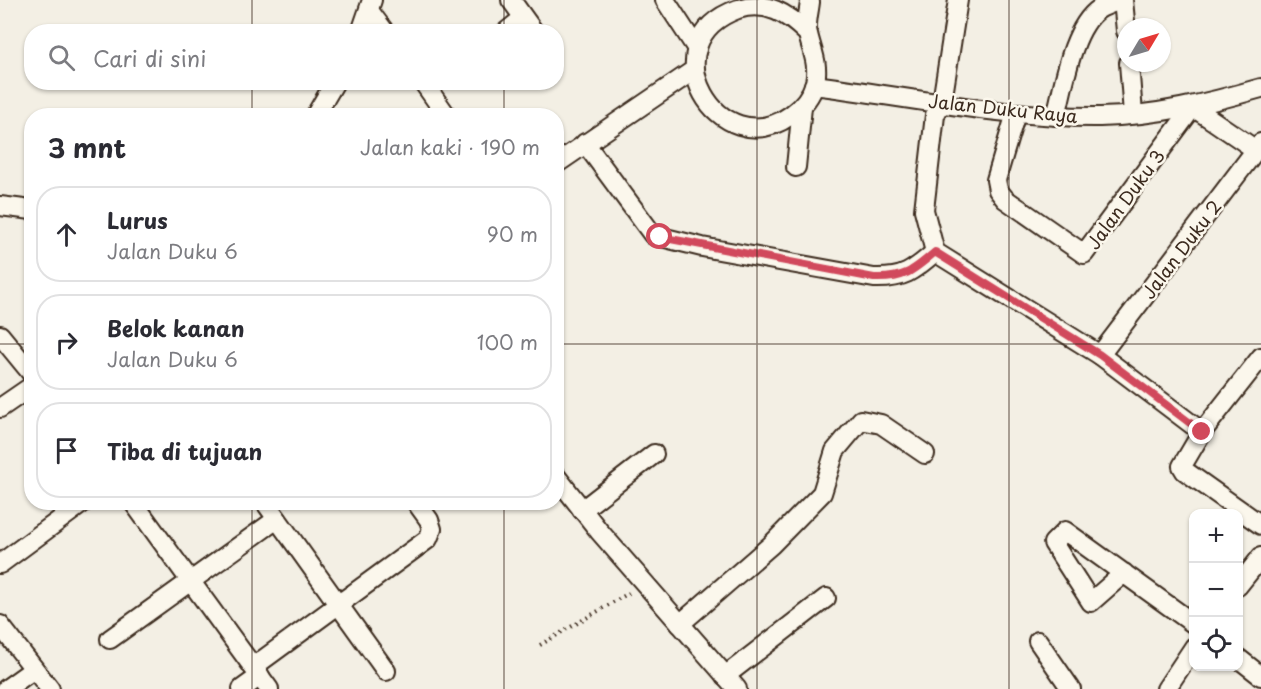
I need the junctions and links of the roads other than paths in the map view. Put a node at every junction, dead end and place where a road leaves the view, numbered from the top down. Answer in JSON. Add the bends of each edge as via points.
{"nodes":[{"id":1,"x":511,"y":0,"type":"edge"},
{"id":2,"x":665,"y":0,"type":"edge"},
{"id":3,"x":958,"y":0,"type":"edge"},
{"id":4,"x":1122,"y":0,"type":"edge"},
{"id":5,"x":810,"y":2,"type":"dead end"},
{"id":6,"x":371,"y":6,"type":"edge"},
{"id":7,"x":718,"y":7,"type":"edge"},
{"id":8,"x":1124,"y":18,"type":"edge"},
{"id":9,"x":364,"y":24,"type":"edge"},
{"id":10,"x":381,"y":24,"type":"edge"},
{"id":11,"x":527,"y":24,"type":"edge"},
{"id":12,"x":807,"y":33,"type":"junction"},
{"id":13,"x":697,"y":49,"type":"junction"},
{"id":14,"x":694,"y":70,"type":"junction"},
{"id":15,"x":1130,"y":72,"type":"edge"},
{"id":16,"x":814,"y":85,"type":"junction"},
{"id":17,"x":1261,"y":88,"type":"edge"},
{"id":18,"x":330,"y":90,"type":"edge"},
{"id":19,"x":434,"y":90,"type":"edge"},
{"id":20,"x":802,"y":106,"type":"junction"},
{"id":21,"x":1193,"y":107,"type":"junction"},
{"id":22,"x":320,"y":108,"type":"edge"},
{"id":23,"x":443,"y":108,"type":"edge"},
{"id":24,"x":939,"y":108,"type":"junction"},
{"id":25,"x":1016,"y":113,"type":"junction"},
{"id":26,"x":1133,"y":114,"type":"junction"},
{"id":27,"x":1056,"y":116,"type":"junction"},
{"id":28,"x":585,"y":143,"type":"junction"},
{"id":29,"x":1259,"y":146,"type":"edge"},
{"id":30,"x":564,"y":158,"type":"edge"},
{"id":31,"x":796,"y":167,"type":"dead end"},
{"id":32,"x":0,"y":206,"type":"edge"},
{"id":33,"x":24,"y":209,"type":"edge"},
{"id":34,"x":935,"y":252,"type":"junction"},
{"id":35,"x":0,"y":335,"type":"edge"},
{"id":36,"x":1100,"y":355,"type":"junction"},
{"id":37,"x":1261,"y":357,"type":"edge"},
{"id":38,"x":24,"y":364,"type":"edge"},
{"id":39,"x":24,"y":392,"type":"edge"},
{"id":40,"x":0,"y":408,"type":"edge"},
{"id":41,"x":1202,"y":432,"type":"junction"},
{"id":42,"x":654,"y":454,"type":"dead end"},
{"id":43,"x":925,"y":454,"type":"dead end"},
{"id":44,"x":564,"y":486,"type":"edge"},
{"id":45,"x":73,"y":510,"type":"edge"},
{"id":46,"x":139,"y":510,"type":"edge"},
{"id":47,"x":271,"y":510,"type":"edge"},
{"id":48,"x":422,"y":510,"type":"edge"},
{"id":49,"x":582,"y":510,"type":"junction"},
{"id":50,"x":277,"y":519,"type":"junction"},
{"id":51,"x":1261,"y":525,"type":"edge"},
{"id":52,"x":1261,"y":557,"type":"edge"},
{"id":53,"x":0,"y":564,"type":"edge"},
{"id":54,"x":1124,"y":573,"type":"dead end"},
{"id":55,"x":1243,"y":581,"type":"edge"},
{"id":56,"x":191,"y":582,"type":"junction"},
{"id":57,"x":826,"y":598,"type":"dead end"},
{"id":58,"x":339,"y":605,"type":"junction"},
{"id":59,"x":1189,"y":620,"type":"edge"},
{"id":60,"x":680,"y":624,"type":"junction"},
{"id":61,"x":0,"y":625,"type":"edge"},
{"id":62,"x":110,"y":639,"type":"dead end"},
{"id":63,"x":1038,"y":641,"type":"dead end"},
{"id":64,"x":1189,"y":654,"type":"edge"},
{"id":65,"x":1243,"y":661,"type":"edge"},
{"id":66,"x":34,"y":669,"type":"junction"},
{"id":67,"x":386,"y":671,"type":"dead end"},
{"id":68,"x":1261,"y":676,"type":"edge"},
{"id":69,"x":255,"y":681,"type":"edge"},
{"id":70,"x":731,"y":682,"type":"edge"},
{"id":71,"x":6,"y":689,"type":"edge"},
{"id":72,"x":50,"y":689,"type":"edge"},
{"id":73,"x":1071,"y":689,"type":"edge"},
{"id":74,"x":1166,"y":689,"type":"edge"}],
"edges":[{"from":1,"to":11,"type":"street"},
{"from":2,"to":13,"type":"street"},
{"from":3,"to":24,"type":"street"},
{"from":4,"to":8,"type":"street"},
{"from":4,"to":27,"type":"street","via":[[1099,9],[1082,30]]},
{"from":5,"to":12,"type":"street"},
{"from":6,"to":9,"type":"street"},
{"from":6,"to":10,"type":"street"},
{"from":7,"to":12,"type":"street","via":[[769,6],[790,16]]},
{"from":7,"to":13,"type":"street"},
{"from":12,"to":16,"type":"street","via":[[817,67]]},
{"from":13,"to":14,"type":"street"},
{"from":14,"to":20,"type":"street","via":[[703,98],[723,118],[751,128],[779,123]]},
{"from":14,"to":28,"type":"street"},
{"from":15,"to":26,"type":"street"},
{"from":16,"to":20,"type":"street"},
{"from":16,"to":24,"type":"street","name":"Jalan Duku Raya"},
{"from":17,"to":21,"type":"street","name":"Jalan Duku Raya"},
{"from":18,"to":22,"type":"street"},
{"from":19,"to":23,"type":"street"},
{"from":20,"to":31,"type":"street"},
{"from":21,"to":25,"type":"street","name":"Jalan Duku 3","via":[[1084,254],[1005,199],[998,189],[996,180]]},
{"from":21,"to":26,"type":"street","name":"Jalan Duku Raya"},
{"from":21,"to":29,"type":"street"},
{"from":24,"to":25,"type":"street","name":"Jalan Duku Raya"},
{"from":24,"to":34,"type":"street","via":[[924,210]]},
{"from":25,"to":27,"type":"street","name":"Jalan Duku Raya"},
{"from":26,"to":27,"type":"street","name":"Jalan Duku Raya"},
{"from":28,"to":30,"type":"street"},
{"from":28,"to":34,"type":"street","via":[[653,235],[874,278],[894,279],[913,272]]},
{"from":29,"to":36,"type":"street","name":"Jalan Duku 2"},
{"from":32,"to":33,"type":"street"},
{"from":34,"to":36,"type":"street"},
{"from":35,"to":38,"type":"street"},
{"from":36,"to":41,"type":"street"},
{"from":37,"to":41,"type":"street"},
{"from":39,"to":40,"type":"street"},
{"from":41,"to":51,"type":"street","via":[[1183,462],[1185,471]]},
{"from":42,"to":49,"type":"street"},
{"from":43,"to":60,"type":"street","via":[[881,424],[861,420],[835,451],[822,494],[771,545]]},
{"from":44,"to":49,"type":"street"},
{"from":45,"to":53,"type":"street"},
{"from":46,"to":56,"type":"street"},
{"from":47,"to":50,"type":"street"},
{"from":48,"to":58,"type":"street","via":[[432,529],[428,539]]},
{"from":49,"to":60,"type":"street"},
{"from":50,"to":56,"type":"street"},
{"from":50,"to":58,"type":"street"},
{"from":52,"to":55,"type":"street"},
{"from":54,"to":59,"type":"street"},
{"from":56,"to":62,"type":"street"},
{"from":56,"to":69,"type":"street"},
{"from":57,"to":70,"type":"street"},
{"from":58,"to":67,"type":"street"},
{"from":58,"to":69,"type":"street"},
{"from":60,"to":70,"type":"street"},
{"from":61,"to":66,"type":"street"},
{"from":63,"to":73,"type":"street"},
{"from":64,"to":74,"type":"street"},
{"from":65,"to":68,"type":"street"},
{"from":66,"to":71,"type":"street"},
{"from":66,"to":72,"type":"street"}]}
